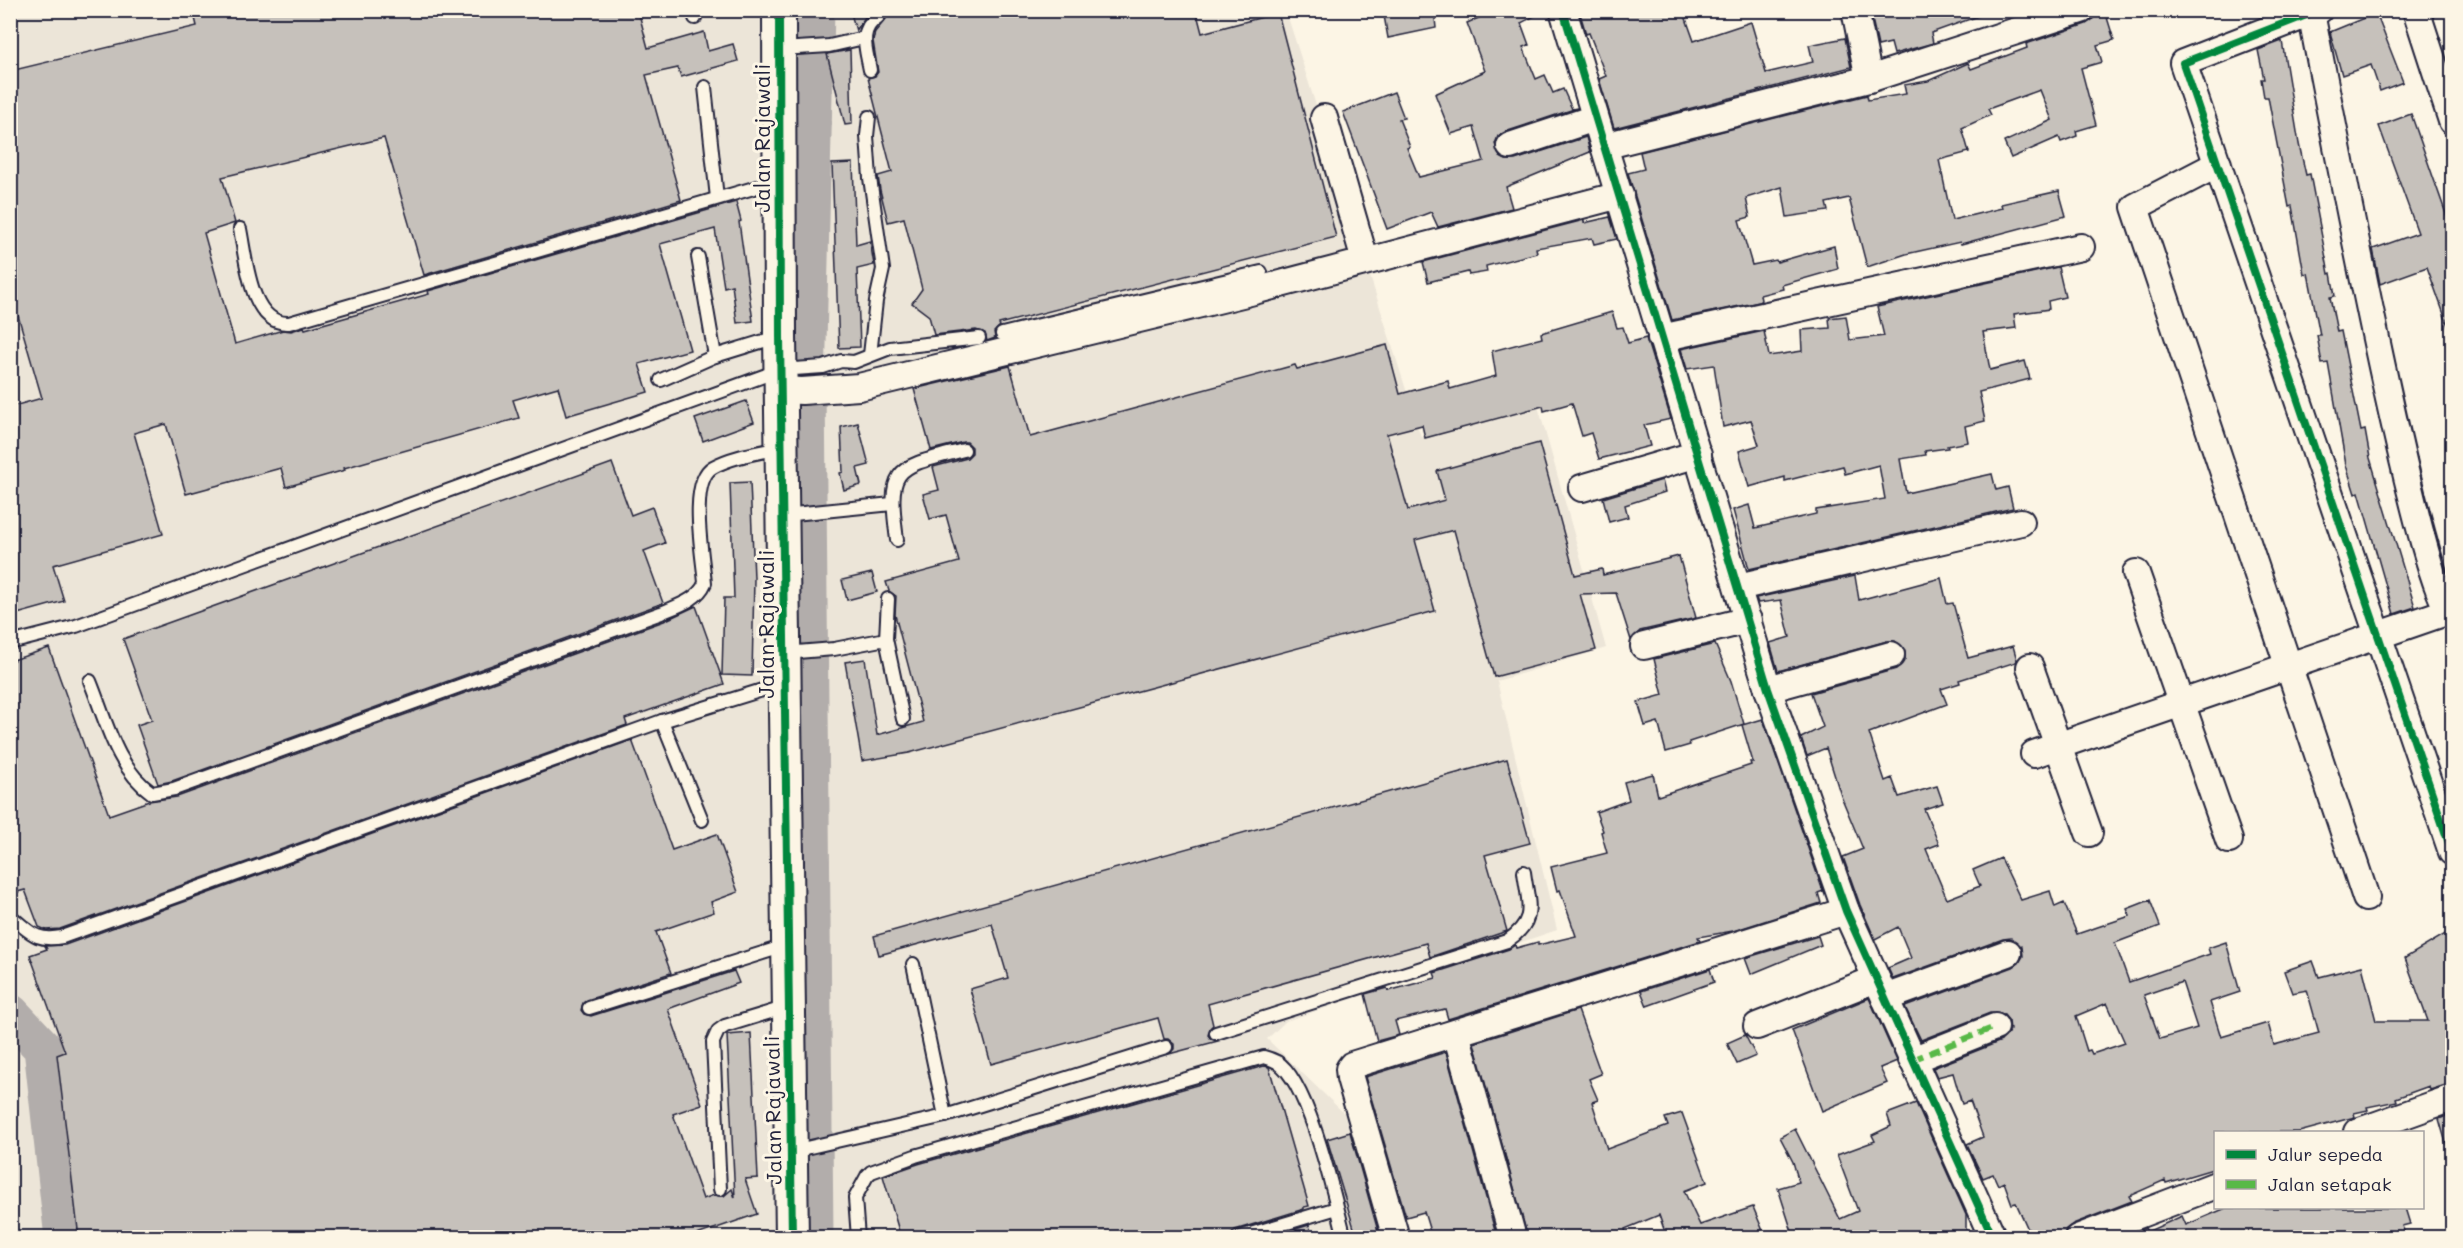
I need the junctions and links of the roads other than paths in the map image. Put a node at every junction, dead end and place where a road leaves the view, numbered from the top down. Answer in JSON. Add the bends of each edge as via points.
{"nodes":[{"id":1,"x":779,"y":10,"type":"edge"},
{"id":2,"x":1563,"y":10,"type":"edge"},
{"id":3,"x":1855,"y":10,"type":"edge"},
{"id":4,"x":2081,"y":10,"type":"edge"},
{"id":5,"x":2416,"y":10,"type":"edge"},
{"id":6,"x":2315,"y":12,"type":"edge"},
{"id":7,"x":878,"y":17,"type":"dead end"},
{"id":8,"x":864,"y":38,"type":"junction"},
{"id":9,"x":790,"y":48,"type":"junction"},
{"id":10,"x":870,"y":70,"type":"dead end"},
{"id":11,"x":1869,"y":79,"type":"junction"},
{"id":12,"x":705,"y":87,"type":"dead end"},
{"id":13,"x":869,"y":117,"type":"dead end"},
{"id":14,"x":1324,"y":118,"type":"dead end"},
{"id":15,"x":1595,"y":118,"type":"junction"},
{"id":16,"x":2452,"y":122,"type":"edge"},
{"id":17,"x":1510,"y":146,"type":"dead end"},
{"id":18,"x":1604,"y":146,"type":"junction"},
{"id":19,"x":2218,"y":164,"type":"junction"},
{"id":20,"x":780,"y":180,"type":"junction"},
{"id":21,"x":1620,"y":195,"type":"junction"},
{"id":22,"x":717,"y":198,"type":"junction"},
{"id":23,"x":240,"y":229,"type":"dead end"},
{"id":24,"x":2081,"y":247,"type":"dead end"},
{"id":25,"x":698,"y":257,"type":"dead end"},
{"id":26,"x":1365,"y":260,"type":"junction"},
{"id":27,"x":1261,"y":272,"type":"dead end"},
{"id":28,"x":1002,"y":334,"type":"dead end"},
{"id":29,"x":780,"y":336,"type":"junction"},
{"id":30,"x":979,"y":338,"type":"dead end"},
{"id":31,"x":1661,"y":338,"type":"junction"},
{"id":32,"x":870,"y":355,"type":"junction"},
{"id":33,"x":715,"y":356,"type":"junction"},
{"id":34,"x":829,"y":378,"type":"junction"},
{"id":35,"x":661,"y":380,"type":"dead end"},
{"id":36,"x":792,"y":380,"type":"junction"},
{"id":37,"x":782,"y":447,"type":"junction"},
{"id":38,"x":964,"y":450,"type":"dead end"},
{"id":39,"x":1698,"y":453,"type":"junction"},
{"id":40,"x":1582,"y":488,"type":"dead end"},
{"id":41,"x":892,"y":504,"type":"junction"},
{"id":42,"x":791,"y":514,"type":"junction"},
{"id":43,"x":2021,"y":522,"type":"dead end"},
{"id":44,"x":897,"y":540,"type":"dead end"},
{"id":45,"x":2136,"y":573,"type":"dead end"},
{"id":46,"x":1738,"y":587,"type":"junction"},
{"id":47,"x":888,"y":599,"type":"dead end"},
{"id":48,"x":2451,"y":612,"type":"edge"},
{"id":49,"x":1748,"y":620,"type":"junction"},
{"id":50,"x":2379,"y":635,"type":"junction"},
{"id":51,"x":886,"y":639,"type":"junction"},
{"id":52,"x":10,"y":643,"type":"edge"},
{"id":53,"x":1644,"y":646,"type":"dead end"},
{"id":54,"x":796,"y":653,"type":"junction"},
{"id":55,"x":1891,"y":655,"type":"dead end"},
{"id":56,"x":2289,"y":666,"type":"junction"},
{"id":57,"x":2030,"y":667,"type":"dead end"},
{"id":58,"x":90,"y":681,"type":"dead end"},
{"id":59,"x":784,"y":686,"type":"junction"},
{"id":60,"x":1768,"y":689,"type":"junction"},
{"id":61,"x":2181,"y":703,"type":"junction"},
{"id":62,"x":903,"y":719,"type":"dead end"},
{"id":63,"x":662,"y":722,"type":"junction"},
{"id":64,"x":2058,"y":745,"type":"junction"},
{"id":65,"x":2034,"y":754,"type":"dead end"},
{"id":66,"x":702,"y":820,"type":"dead end"},
{"id":67,"x":2089,"y":833,"type":"dead end"},
{"id":68,"x":2229,"y":840,"type":"dead end"},
{"id":69,"x":2452,"y":852,"type":"edge"},
{"id":70,"x":1524,"y":872,"type":"dead end"},
{"id":71,"x":2366,"y":898,"type":"dead end"},
{"id":72,"x":1846,"y":910,"type":"junction"},
{"id":73,"x":10,"y":916,"type":"edge"},
{"id":74,"x":789,"y":944,"type":"junction"},
{"id":75,"x":2008,"y":953,"type":"dead end"},
{"id":76,"x":913,"y":964,"type":"dead end"},
{"id":77,"x":1880,"y":988,"type":"junction"},
{"id":78,"x":789,"y":1006,"type":"junction"},
{"id":79,"x":589,"y":1008,"type":"dead end"},
{"id":80,"x":1756,"y":1026,"type":"dead end"},
{"id":81,"x":1995,"y":1027,"type":"dead end"},
{"id":82,"x":1216,"y":1033,"type":"dead end"},
{"id":83,"x":1456,"y":1033,"type":"junction"},
{"id":84,"x":1166,"y":1047,"type":"dead end"},
{"id":85,"x":1912,"y":1060,"type":"junction"},
{"id":86,"x":2452,"y":1098,"type":"edge"},
{"id":87,"x":945,"y":1116,"type":"junction"},
{"id":88,"x":2360,"y":1131,"type":"edge"},
{"id":89,"x":798,"y":1150,"type":"junction"},
{"id":90,"x":2214,"y":1186,"type":"edge"},
{"id":91,"x":720,"y":1189,"type":"dead end"},
{"id":92,"x":1337,"y":1208,"type":"junction"},
{"id":93,"x":792,"y":1238,"type":"edge"},
{"id":94,"x":858,"y":1238,"type":"edge"},
{"id":95,"x":1237,"y":1238,"type":"edge"},
{"id":96,"x":1345,"y":1238,"type":"edge"},
{"id":97,"x":1396,"y":1238,"type":"edge"},
{"id":98,"x":1513,"y":1238,"type":"edge"},
{"id":99,"x":1993,"y":1238,"type":"edge"},
{"id":100,"x":2078,"y":1238,"type":"edge"}],
"edges":[{"from":1,"to":9,"type":"street","name":"Jalan Rajawali"},
{"from":2,"to":15,"type":"street"},
{"from":3,"to":11,"type":"street"},
{"from":4,"to":11,"type":"street"},
{"from":5,"to":16,"type":"street"},
{"from":6,"to":19,"type":"street","via":[[2183,63]]},
{"from":6,"to":48,"type":"street","via":[[2401,458],[2438,590]]},
{"from":7,"to":8,"type":"lane","via":[[869,23]]},
{"from":8,"to":9,"type":"lane","via":[[830,46]]},
{"from":8,"to":10,"type":"lane"},
{"from":9,"to":20,"type":"street","name":"Jalan Rajawali"},
{"from":11,"to":18,"type":"street"},
{"from":12,"to":22,"type":"lane"},
{"from":13,"to":32,"type":"lane","via":[[870,178],[883,269]]},
{"from":14,"to":26,"type":"street"},
{"from":15,"to":17,"type":"street"},
{"from":15,"to":18,"type":"street"},
{"from":18,"to":21,"type":"street"},
{"from":19,"to":50,"type":"street"},
{"from":19,"to":56,"type":"street","via":[[2135,207]]},
{"from":20,"to":22,"type":"lane"},
{"from":20,"to":29,"type":"street","name":"Jalan Rajawali"},
{"from":21,"to":26,"type":"street"},
{"from":21,"to":31,"type":"street"},
{"from":22,"to":23,"type":"lane","via":[[289,323],[278,323],[259,306]]},
{"from":24,"to":31,"type":"street"},
{"from":25,"to":33,"type":"lane"},
{"from":26,"to":34,"type":"street","via":[[859,387]]},
{"from":27,"to":28,"type":"lane"},
{"from":29,"to":33,"type":"lane"},
{"from":29,"to":36,"type":"street","name":"Jalan Rajawali"},
{"from":30,"to":32,"type":"lane","via":[[890,348]]},
{"from":31,"to":39,"type":"street"},
{"from":32,"to":34,"type":"lane","via":[[854,362],[841,360]]},
{"from":33,"to":35,"type":"lane"},
{"from":34,"to":36,"type":"street"},
{"from":36,"to":37,"type":"street","name":"Jalan Rajawali"},
{"from":36,"to":52,"type":"lane","via":[[76,626]]},
{"from":37,"to":42,"type":"street","name":"Jalan Rajawali"},
{"from":37,"to":58,"type":"lane","via":[[711,468],[705,476],[698,511],[705,583],[692,598],[661,613],[161,794],[138,783],[124,766]]},
{"from":38,"to":41,"type":"lane","via":[[904,470],[897,478]]},
{"from":39,"to":40,"type":"street"},
{"from":39,"to":46,"type":"street"},
{"from":41,"to":42,"type":"lane"},
{"from":41,"to":44,"type":"lane"},
{"from":42,"to":54,"type":"street","name":"Jalan Rajawali"},
{"from":43,"to":46,"type":"street"},
{"from":45,"to":61,"type":"street"},
{"from":46,"to":49,"type":"street"},
{"from":47,"to":51,"type":"lane"},
{"from":48,"to":50,"type":"street"},
{"from":49,"to":53,"type":"street"},
{"from":49,"to":60,"type":"street"},
{"from":50,"to":56,"type":"street"},
{"from":50,"to":69,"type":"street"},
{"from":51,"to":54,"type":"lane"},
{"from":51,"to":62,"type":"lane"},
{"from":54,"to":59,"type":"street","name":"Jalan Rajawali"},
{"from":55,"to":60,"type":"street"},
{"from":56,"to":61,"type":"street"},
{"from":56,"to":71,"type":"street"},
{"from":57,"to":64,"type":"street"},
{"from":59,"to":63,"type":"lane"},
{"from":59,"to":74,"type":"street","name":"Jalan Rajawali"},
{"from":60,"to":72,"type":"street"},
{"from":61,"to":64,"type":"street"},
{"from":61,"to":68,"type":"street"},
{"from":63,"to":66,"type":"lane"},
{"from":63,"to":73,"type":"lane","via":[[62,937],[42,939]]},
{"from":64,"to":65,"type":"street"},
{"from":64,"to":67,"type":"street"},
{"from":70,"to":82,"type":"lane","via":[[1529,915],[1523,929],[1508,941]]},
{"from":72,"to":77,"type":"street"},
{"from":72,"to":83,"type":"street"},
{"from":74,"to":78,"type":"street","name":"Jalan Rajawali"},
{"from":74,"to":79,"type":"lane"},
{"from":75,"to":77,"type":"street"},
{"from":76,"to":87,"type":"lane"},
{"from":77,"to":80,"type":"street"},
{"from":77,"to":85,"type":"street"},
{"from":78,"to":89,"type":"street","name":"Jalan Rajawali"},
{"from":78,"to":91,"type":"lane","via":[[725,1026],[715,1036]]},
{"from":81,"to":85,"type":"street"},
{"from":83,"to":97,"type":"street","via":[[1357,1062],[1349,1069]]},
{"from":83,"to":98,"type":"street"},
{"from":84,"to":87,"type":"lane"},
{"from":85,"to":99,"type":"street"},
{"from":86,"to":88,"type":"street"},
{"from":87,"to":89,"type":"lane"},
{"from":89,"to":93,"type":"street","name":"Jalan Rajawali"},
{"from":90,"to":100,"type":"street"},
{"from":92,"to":94,"type":"lane","via":[[1319,1137],[1292,1078],[1278,1062],[1264,1057],[871,1172],[855,1198]]},
{"from":92,"to":95,"type":"lane"},
{"from":92,"to":96,"type":"lane"}]}
